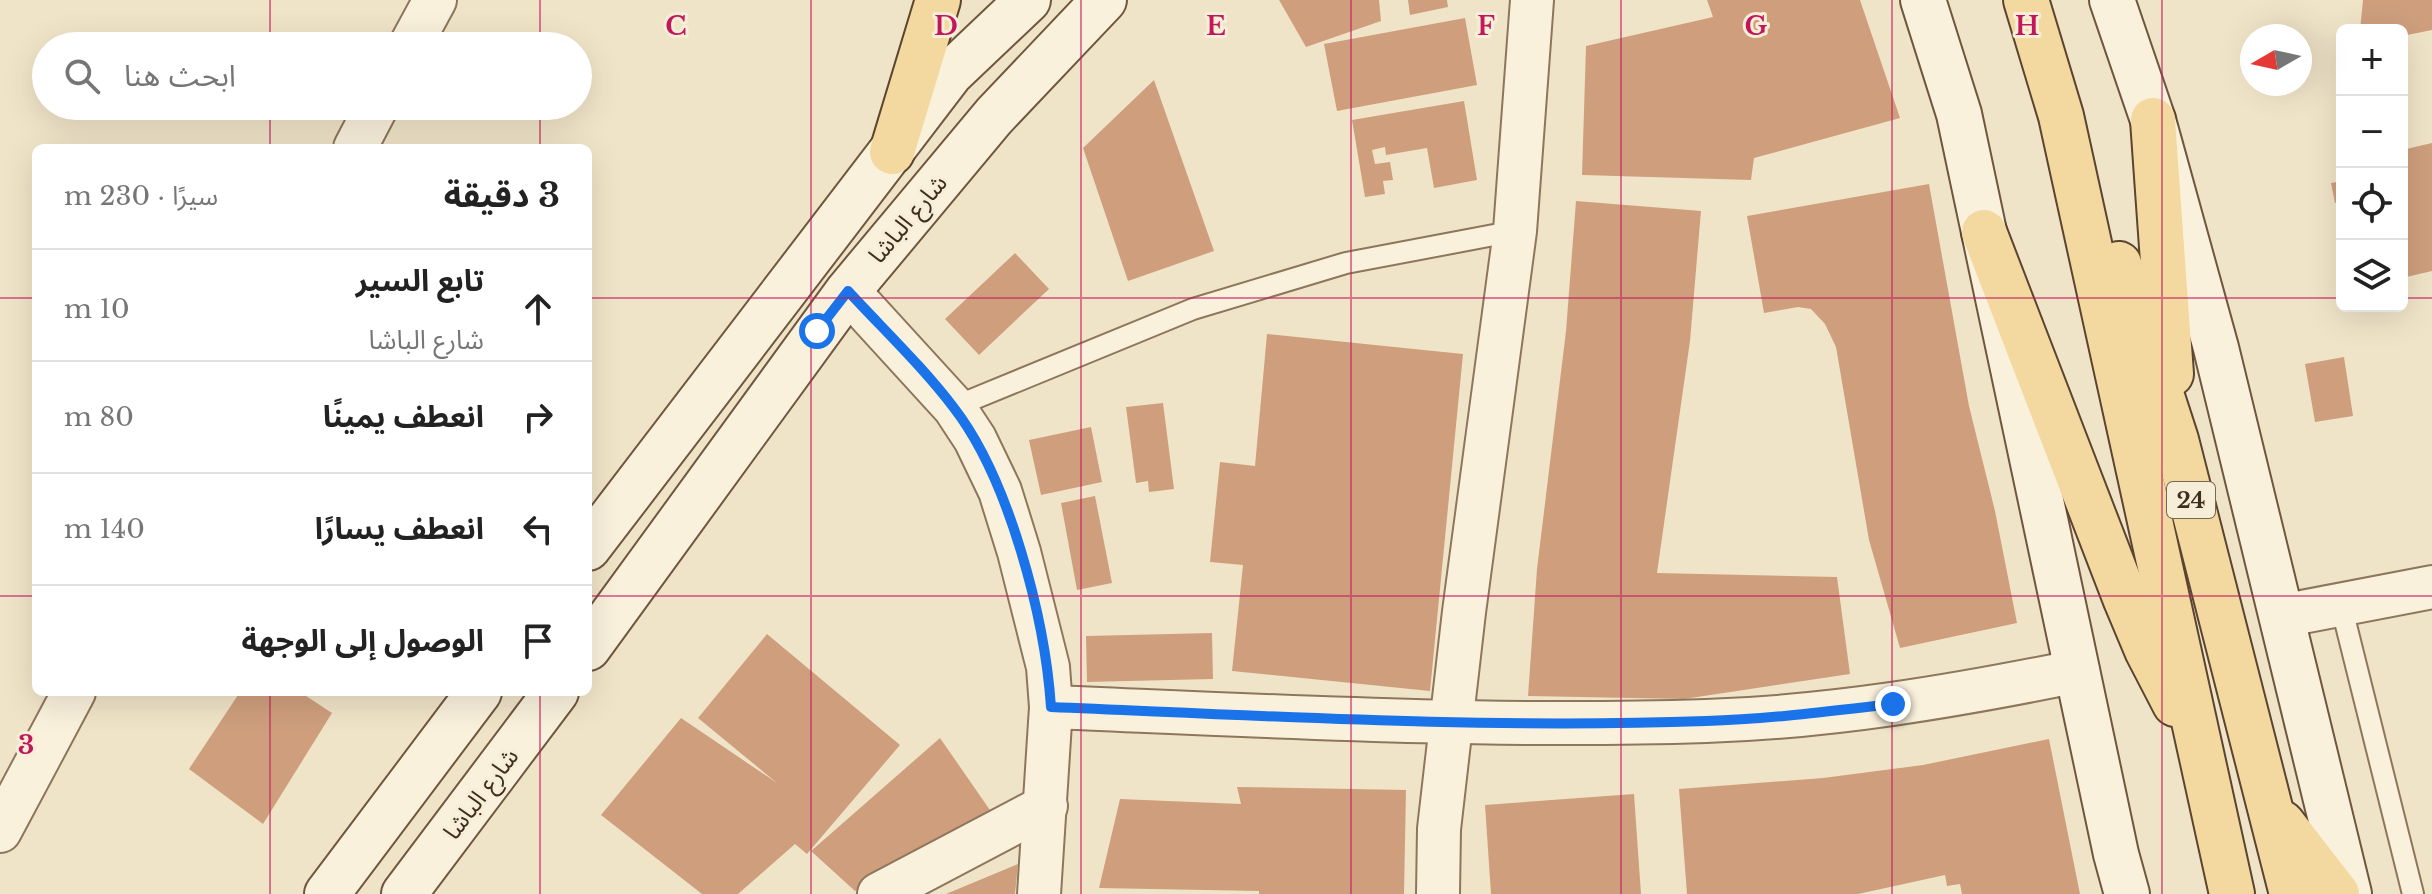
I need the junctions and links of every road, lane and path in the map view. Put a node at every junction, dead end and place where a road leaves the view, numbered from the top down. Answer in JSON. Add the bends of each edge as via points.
{"nodes":[{"id":1,"x":435,"y":0,"type":"edge"},
{"id":2,"x":938,"y":0,"type":"edge"},
{"id":3,"x":1028,"y":0,"type":"edge"},
{"id":4,"x":1104,"y":0,"type":"edge"},
{"id":5,"x":1532,"y":0,"type":"edge"},
{"id":6,"x":1923,"y":0,"type":"edge"},
{"id":7,"x":2026,"y":0,"type":"edge"},
{"id":8,"x":2112,"y":0,"type":"edge"},
{"id":9,"x":418,"y":32,"type":"edge"},
{"id":10,"x":2061,"y":116,"type":"junction"},
{"id":11,"x":370,"y":120,"type":"edge"},
{"id":12,"x":2153,"y":120,"type":"junction"},
{"id":13,"x":357,"y":144,"type":"edge"},
{"id":14,"x":892,"y":152,"type":"junction"},
{"id":15,"x":1515,"y":231,"type":"junction"},
{"id":16,"x":1984,"y":232,"type":"junction"},
{"id":17,"x":848,"y":291,"type":"junction"},
{"id":18,"x":776,"y":299,"type":"junction"},
{"id":19,"x":817,"y":331,"type":"junction"},
{"id":20,"x":954,"y":407,"type":"junction"},
{"id":21,"x":2176,"y":440,"type":"junction"},
{"id":22,"x":592,"y":543,"type":"edge"},
{"id":23,"x":2432,"y":587,"type":"edge"},
{"id":24,"x":2341,"y":605,"type":"junction"},
{"id":25,"x":2281,"y":616,"type":"junction"},
{"id":26,"x":592,"y":642,"type":"edge"},
{"id":27,"x":2078,"y":671,"type":"junction"},
{"id":28,"x":72,"y":696,"type":"edge"},
{"id":29,"x":476,"y":696,"type":"edge"},
{"id":30,"x":553,"y":696,"type":"edge"},
{"id":31,"x":1051,"y":707,"type":"junction"},
{"id":32,"x":1453,"y":723,"type":"junction"},
{"id":33,"x":2201,"y":747,"type":"junction"},
{"id":34,"x":1046,"y":806,"type":"junction"},
{"id":35,"x":2270,"y":808,"type":"junction"},
{"id":36,"x":2215,"y":814,"type":"junction"},
{"id":37,"x":0,"y":831,"type":"edge"},
{"id":38,"x":327,"y":894,"type":"edge"},
{"id":39,"x":404,"y":894,"type":"edge"},
{"id":40,"x":879,"y":894,"type":"edge"},
{"id":41,"x":1039,"y":894,"type":"edge"},
{"id":42,"x":1438,"y":894,"type":"edge"},
{"id":43,"x":2127,"y":894,"type":"edge"},
{"id":44,"x":2216,"y":894,"type":"edge"},
{"id":45,"x":2232,"y":894,"type":"edge"},
{"id":46,"x":2292,"y":894,"type":"edge"},
{"id":47,"x":2337,"y":894,"type":"edge"},
{"id":48,"x":2349,"y":894,"type":"edge"},
{"id":49,"x":2413,"y":894,"type":"edge"}],
"edges":[{"from":1,"to":9,"type":"street"},
{"from":2,"to":14,"type":"main road"},
{"from":3,"to":14,"type":"main road","via":[[951,73]]},
{"from":4,"to":17,"type":"main road","name":"شارع الباشا","via":[[994,116]]},
{"from":5,"to":15,"type":"street"},
{"from":6,"to":16,"type":"main road","via":[[1959,114]]},
{"from":7,"to":10,"type":"main road","number":"24"},
{"from":8,"to":12,"type":"main road"},
{"from":10,"to":21,"type":"main road","number":"24","via":[[2117,258]]},
{"from":10,"to":33,"type":"main road","number":"24"},
{"from":11,"to":13,"type":"street"},
{"from":12,"to":21,"type":"main road"},
{"from":12,"to":25,"type":"main road","via":[[2216,348]]},
{"from":14,"to":18,"type":"main road"},
{"from":15,"to":20,"type":"lane","via":[[1346,263],[1193,309]]},
{"from":15,"to":32,"type":"street"},
{"from":16,"to":27,"type":"main road"},
{"from":16,"to":33,"type":"main road","via":[[2147,650]]},
{"from":17,"to":19,"type":"main road","name":"شارع الباشا"},
{"from":17,"to":20,"type":"street"},
{"from":18,"to":19,"type":"main road"},
{"from":18,"to":22,"type":"main road"},
{"from":19,"to":26,"type":"main road","name":"شارع الباشا"},
{"from":20,"to":31,"type":"street","via":[[1000,491],[1038,619]]},
{"from":21,"to":35,"type":"main road","number":"24"},
{"from":23,"to":24,"type":"street"},
{"from":24,"to":25,"type":"street"},
{"from":24,"to":49,"type":"lane"},
{"from":25,"to":48,"type":"main road"},
{"from":27,"to":32,"type":"street","via":[[1986,690],[1800,715]]},
{"from":27,"to":43,"type":"main road"},
{"from":28,"to":37,"type":"street"},
{"from":29,"to":38,"type":"main road"},
{"from":30,"to":39,"type":"main road","name":"شارع الباشا"},
{"from":31,"to":32,"type":"street"},
{"from":31,"to":34,"type":"street"},
{"from":32,"to":42,"type":"street","via":[[1439,829]]},
{"from":33,"to":36,"type":"main road","number":"24"},
{"from":34,"to":40,"type":"street"},
{"from":34,"to":41,"type":"street"},
{"from":35,"to":46,"type":"main road","number":"24"},
{"from":35,"to":47,"type":"main road"},
{"from":36,"to":44,"type":"main road"},
{"from":36,"to":45,"type":"main road","number":"24"}]}
